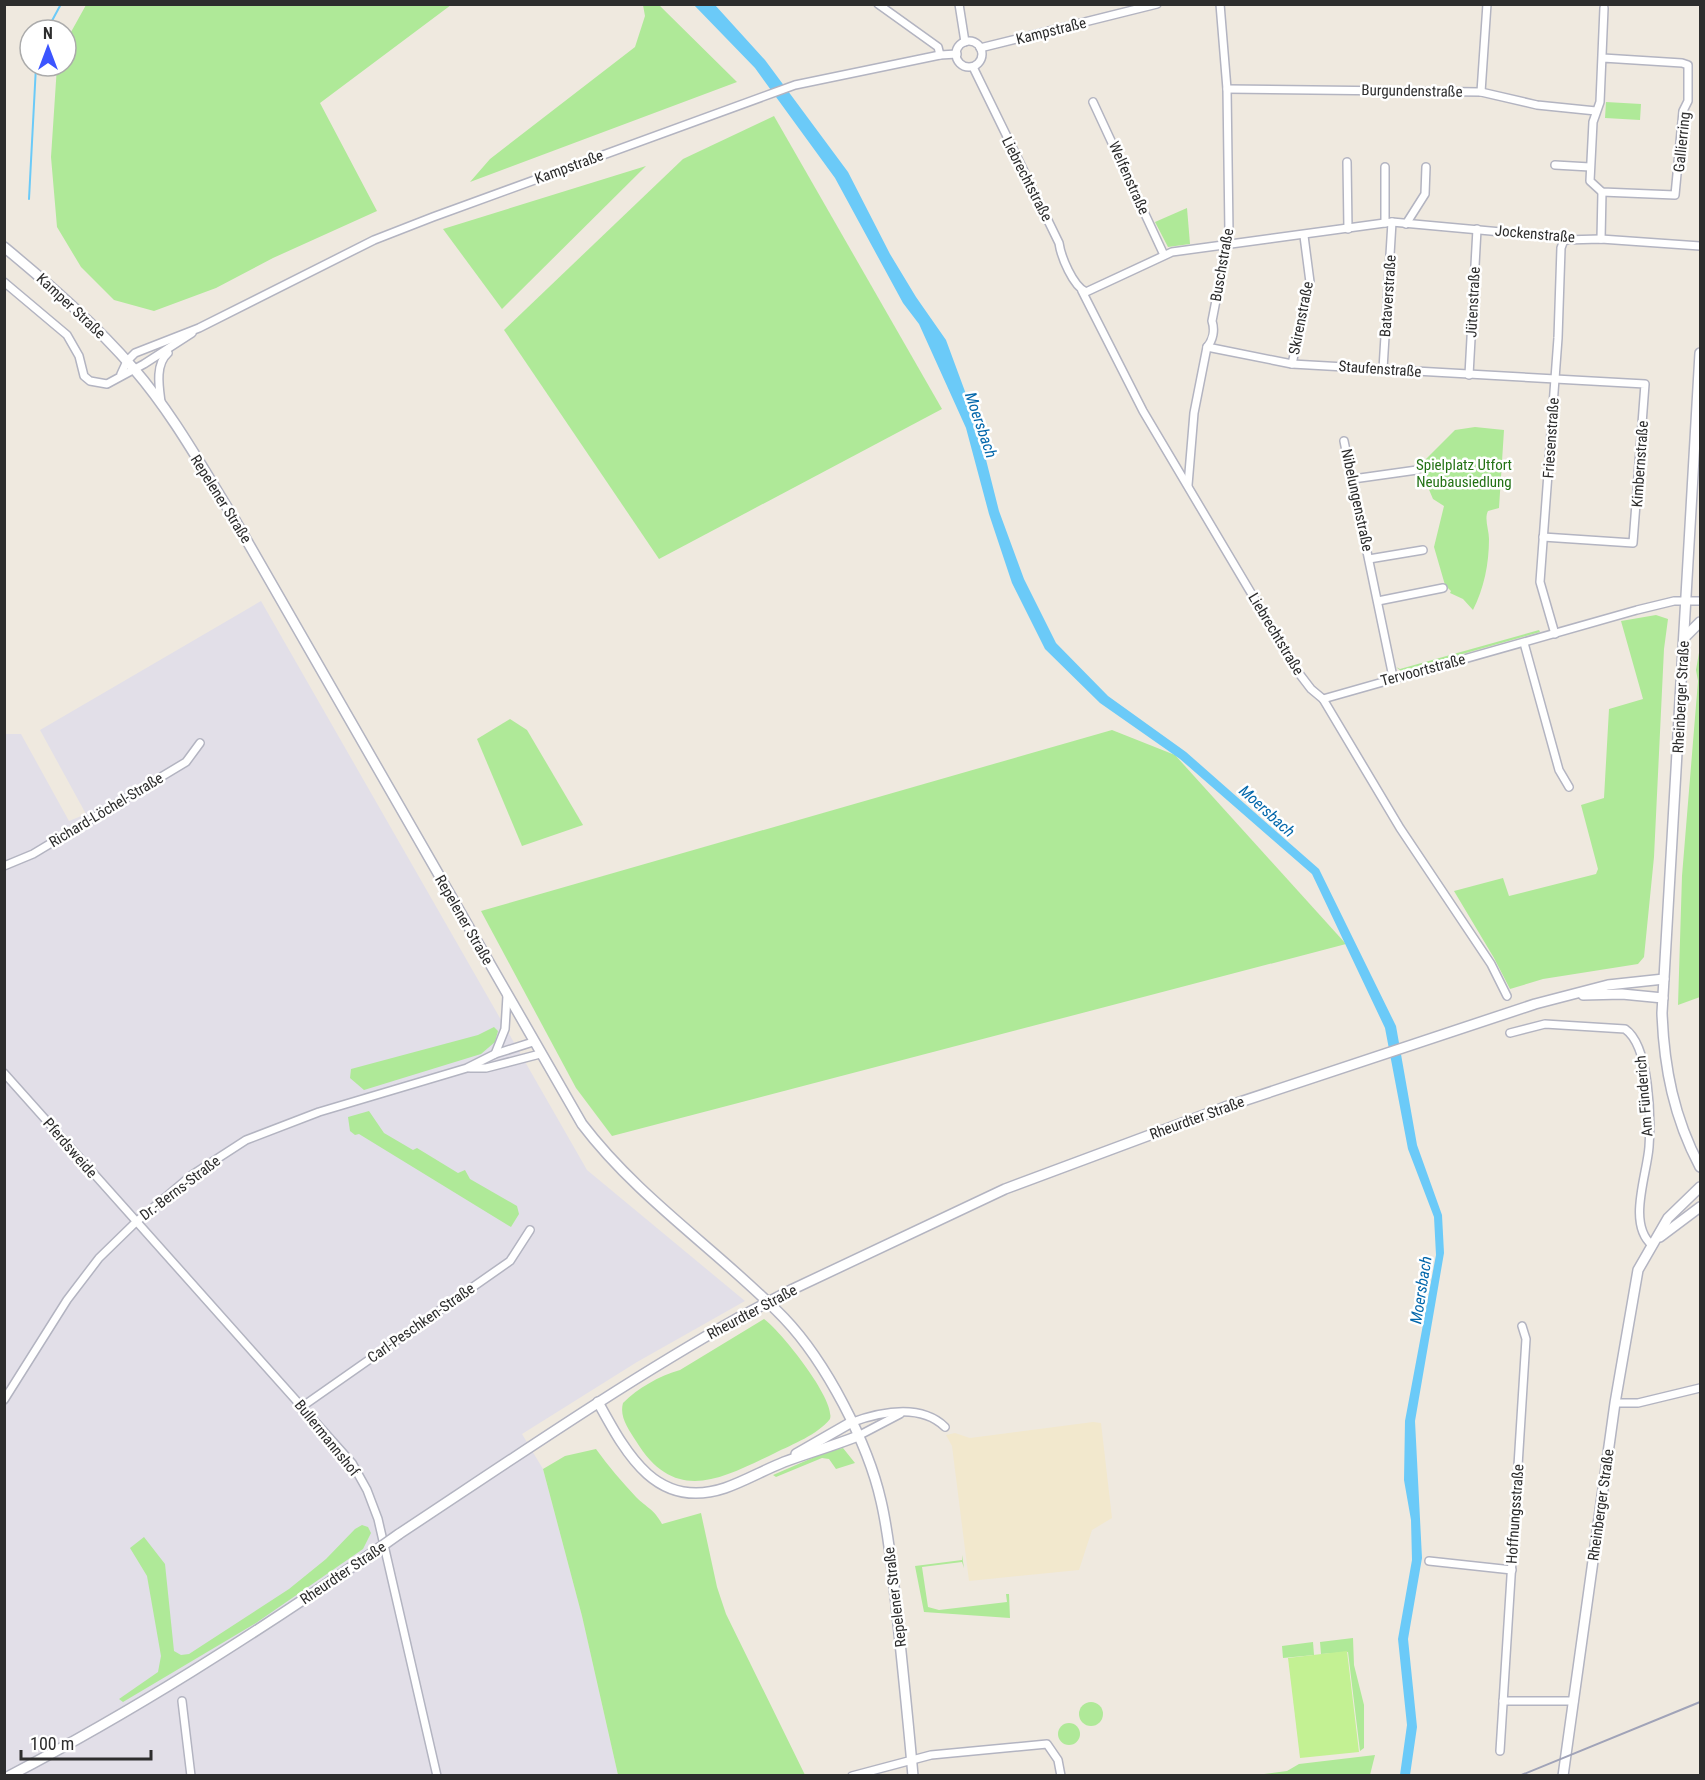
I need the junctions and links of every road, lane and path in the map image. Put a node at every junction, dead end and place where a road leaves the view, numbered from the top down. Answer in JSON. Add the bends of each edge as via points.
{"nodes":[{"id":1,"x":878,"y":4,"type":"edge"},
{"id":2,"x":959,"y":4,"type":"edge"},
{"id":3,"x":1156,"y":4,"type":"edge"},
{"id":4,"x":1220,"y":4,"type":"edge"},
{"id":5,"x":1487,"y":4,"type":"edge"},
{"id":6,"x":1604,"y":8,"type":"dead end"},
{"id":7,"x":965,"y":42,"type":"junction"},
{"id":8,"x":980,"y":48,"type":"junction"},
{"id":9,"x":957,"y":54,"type":"junction"},
{"id":10,"x":940,"y":55,"type":"junction"},
{"id":11,"x":1603,"y":58,"type":"junction"},
{"id":12,"x":973,"y":67,"type":"junction"},
{"id":13,"x":1227,"y":89,"type":"junction"},
{"id":14,"x":1481,"y":92,"type":"junction"},
{"id":15,"x":1093,"y":102,"type":"dead end"},
{"id":16,"x":1596,"y":111,"type":"junction"},
{"id":17,"x":1347,"y":162,"type":"dead end"},
{"id":18,"x":1555,"y":165,"type":"dead end"},
{"id":19,"x":1385,"y":167,"type":"dead end"},
{"id":20,"x":1426,"y":167,"type":"dead end"},
{"id":21,"x":1590,"y":167,"type":"junction"},
{"id":22,"x":1602,"y":192,"type":"junction"},
{"id":23,"x":1389,"y":223,"type":"junction"},
{"id":24,"x":1406,"y":224,"type":"junction"},
{"id":25,"x":1348,"y":228,"type":"junction"},
{"id":26,"x":1478,"y":229,"type":"junction"},
{"id":27,"x":1304,"y":236,"type":"junction"},
{"id":28,"x":1601,"y":239,"type":"junction"},
{"id":29,"x":1564,"y":240,"type":"junction"},
{"id":30,"x":1227,"y":243,"type":"junction"},
{"id":31,"x":1701,"y":246,"type":"edge"},
{"id":32,"x":4,"y":247,"type":"edge"},
{"id":33,"x":1164,"y":255,"type":"junction"},
{"id":34,"x":4,"y":282,"type":"edge"},
{"id":35,"x":1084,"y":291,"type":"junction"},
{"id":36,"x":199,"y":328,"type":"junction"},
{"id":37,"x":179,"y":343,"type":"junction"},
{"id":38,"x":1207,"y":347,"type":"junction"},
{"id":39,"x":1701,"y":352,"type":"edge"},
{"id":40,"x":127,"y":361,"type":"junction"},
{"id":41,"x":1292,"y":364,"type":"junction"},
{"id":42,"x":135,"y":369,"type":"junction"},
{"id":43,"x":1383,"y":369,"type":"junction"},
{"id":44,"x":121,"y":374,"type":"junction"},
{"id":45,"x":1469,"y":375,"type":"junction"},
{"id":46,"x":1555,"y":379,"type":"junction"},
{"id":47,"x":161,"y":405,"type":"junction"},
{"id":48,"x":1344,"y":441,"type":"dead end"},
{"id":49,"x":1417,"y":470,"type":"dead end"},
{"id":50,"x":1353,"y":479,"type":"junction"},
{"id":51,"x":1188,"y":486,"type":"junction"},
{"id":52,"x":1543,"y":537,"type":"junction"},
{"id":53,"x":1423,"y":550,"type":"dead end"},
{"id":54,"x":1369,"y":559,"type":"junction"},
{"id":55,"x":1443,"y":588,"type":"dead end"},
{"id":56,"x":1378,"y":601,"type":"junction"},
{"id":57,"x":1686,"y":601,"type":"junction"},
{"id":58,"x":1701,"y":601,"type":"edge"},
{"id":59,"x":1701,"y":622,"type":"edge"},
{"id":60,"x":1555,"y":634,"type":"junction"},
{"id":61,"x":1685,"y":637,"type":"junction"},
{"id":62,"x":1524,"y":643,"type":"junction"},
{"id":63,"x":1393,"y":677,"type":"junction"},
{"id":64,"x":1323,"y":699,"type":"junction"},
{"id":65,"x":200,"y":743,"type":"dead end"},
{"id":66,"x":1569,"y":787,"type":"dead end"},
{"id":67,"x":4,"y":866,"type":"edge"},
{"id":68,"x":1664,"y":979,"type":"junction"},
{"id":69,"x":507,"y":996,"type":"junction"},
{"id":70,"x":1507,"y":996,"type":"dead end"},
{"id":71,"x":1569,"y":996,"type":"junction"},
{"id":72,"x":1663,"y":998,"type":"junction"},
{"id":73,"x":1510,"y":1033,"type":"dead end"},
{"id":74,"x":533,"y":1042,"type":"junction"},
{"id":75,"x":495,"y":1054,"type":"junction"},
{"id":76,"x":540,"y":1054,"type":"junction"},
{"id":77,"x":467,"y":1068,"type":"junction"},
{"id":78,"x":4,"y":1073,"type":"edge"},
{"id":79,"x":1701,"y":1167,"type":"edge"},
{"id":80,"x":1701,"y":1187,"type":"edge"},
{"id":81,"x":1701,"y":1207,"type":"edge"},
{"id":82,"x":136,"y":1222,"type":"junction"},
{"id":83,"x":530,"y":1230,"type":"dead end"},
{"id":84,"x":1654,"y":1243,"type":"junction"},
{"id":85,"x":1522,"y":1326,"type":"dead end"},
{"id":86,"x":1701,"y":1388,"type":"edge"},
{"id":87,"x":4,"y":1400,"type":"edge"},
{"id":88,"x":598,"y":1402,"type":"junction"},
{"id":89,"x":1616,"y":1403,"type":"junction"},
{"id":90,"x":303,"y":1406,"type":"junction"},
{"id":91,"x":902,"y":1412,"type":"junction"},
{"id":92,"x":850,"y":1423,"type":"junction"},
{"id":93,"x":945,"y":1427,"type":"dead end"},
{"id":94,"x":858,"y":1436,"type":"junction"},
{"id":95,"x":784,"y":1462,"type":"junction"},
{"id":96,"x":1429,"y":1560,"type":"dead end"},
{"id":97,"x":1512,"y":1570,"type":"junction"},
{"id":98,"x":182,"y":1701,"type":"dead end"},
{"id":99,"x":1503,"y":1701,"type":"junction"},
{"id":100,"x":1574,"y":1701,"type":"junction"},
{"id":101,"x":1500,"y":1751,"type":"dead end"},
{"id":102,"x":912,"y":1761,"type":"junction"},
{"id":103,"x":9,"y":1776,"type":"edge"},
{"id":104,"x":191,"y":1776,"type":"edge"},
{"id":105,"x":437,"y":1776,"type":"edge"},
{"id":106,"x":852,"y":1776,"type":"edge"},
{"id":107,"x":913,"y":1776,"type":"edge"},
{"id":108,"x":1061,"y":1776,"type":"edge"},
{"id":109,"x":1563,"y":1776,"type":"edge"}],
"edges":[{"from":1,"to":10,"type":"street","via":[[938,46]]},
{"from":2,"to":7,"type":"street"},
{"from":3,"to":8,"type":"street","name":"Kampstraße"},
{"from":4,"to":13,"type":"street","name":"Buschstraße"},
{"from":5,"to":14,"type":"street"},
{"from":6,"to":11,"type":"street"},
{"from":7,"to":8,"type":"street"},
{"from":7,"to":9,"type":"street"},
{"from":8,"to":12,"type":"street","via":[[981,57]]},
{"from":9,"to":10,"type":"street","name":"Kampstraße"},
{"from":9,"to":12,"type":"street","via":[[960,64]]},
{"from":10,"to":36,"type":"street","name":"Kampstraße","via":[[795,85],[755,99],[374,240]]},
{"from":11,"to":16,"type":"street"},
{"from":11,"to":22,"type":"street","name":"Gallierring","via":[[1682,63],[1690,71],[1675,195]]},
{"from":12,"to":35,"type":"street","name":"Liebrechtstraße","via":[[1060,251]]},
{"from":13,"to":14,"type":"street","name":"Burgundenstraße"},
{"from":13,"to":30,"type":"street","name":"Buschstraße"},
{"from":14,"to":16,"type":"street","name":"Burgundenstraße","via":[[1537,105]]},
{"from":15,"to":33,"type":"street","name":"Welfenstraße"},
{"from":16,"to":21,"type":"street"},
{"from":17,"to":25,"type":"street"},
{"from":18,"to":21,"type":"street"},
{"from":19,"to":23,"type":"street"},
{"from":20,"to":24,"type":"street","via":[[1425,194]]},
{"from":21,"to":22,"type":"street","via":[[1590,181]]},
{"from":22,"to":28,"type":"street"},
{"from":23,"to":24,"type":"street","name":"Jockenstraße"},
{"from":23,"to":25,"type":"street","name":"Jockenstraße"},
{"from":23,"to":43,"type":"street","name":"Bataverstraße"},
{"from":24,"to":26,"type":"street","name":"Jockenstraße"},
{"from":25,"to":27,"type":"street","name":"Jockenstraße"},
{"from":26,"to":29,"type":"street","name":"Jockenstraße"},
{"from":26,"to":45,"type":"street","name":"Jütenstraße"},
{"from":27,"to":30,"type":"street","name":"Jockenstraße"},
{"from":27,"to":41,"type":"street","name":"Skirenstraße","via":[[1310,282]]},
{"from":28,"to":29,"type":"street","name":"Jockenstraße"},
{"from":28,"to":31,"type":"street","name":"Jockenstraße"},
{"from":29,"to":46,"type":"street","name":"Friesenstraße"},
{"from":30,"to":33,"type":"street","name":"Jockenstraße"},
{"from":30,"to":38,"type":"street","name":"Buschstraße","via":[[1212,321],[1212,341]]},
{"from":32,"to":40,"type":"main road","name":"Kamper Straße","via":[[94,325]]},
{"from":33,"to":35,"type":"street","name":"Jockenstraße"},
{"from":34,"to":44,"type":"street","name":"Kampstraße","via":[[67,335],[90,381],[107,384]]},
{"from":35,"to":51,"type":"street","name":"Liebrechtstraße","via":[[1143,411]]},
{"from":36,"to":37,"type":"street","name":"Kampstraße"},
{"from":36,"to":40,"type":"street","name":"Kampstraße","via":[[143,349]]},
{"from":37,"to":42,"type":"street","name":"Kampstraße"},
{"from":37,"to":47,"type":"street","name":"Kampstraße","via":[[161,363]]},
{"from":38,"to":41,"type":"street","name":"Staufenstraße"},
{"from":38,"to":51,"type":"street","name":"Buschstraße","via":[[1194,413]]},
{"from":39,"to":57,"type":"main road","name":"Rheinberger Straße"},
{"from":40,"to":42,"type":"main road","name":"Kamper Straße"},
{"from":40,"to":44,"type":"street"},
{"from":41,"to":43,"type":"street","name":"Staufenstraße"},
{"from":42,"to":44,"type":"street","name":"Kampstraße"},
{"from":42,"to":47,"type":"main road","name":"Repelener Straße"},
{"from":43,"to":45,"type":"street","name":"Staufenstraße"},
{"from":45,"to":46,"type":"street","name":"Staufenstraße"},
{"from":46,"to":52,"type":"street","name":"Friesenstraße"},
{"from":46,"to":52,"type":"street","name":"Kimbernstraße","via":[[1645,384],[1643,428],[1633,543]]},
{"from":47,"to":69,"type":"main road","name":"Repelener Straße","via":[[235,520]]},
{"from":48,"to":50,"type":"street","name":"Nibelungenstraße"},
{"from":49,"to":50,"type":"street"},
{"from":50,"to":54,"type":"street","name":"Nibelungenstraße"},
{"from":51,"to":64,"type":"street","name":"Liebrechtstraße","via":[[1298,672]]},
{"from":52,"to":60,"type":"street","name":"Friesenstraße","via":[[1540,582]]},
{"from":53,"to":54,"type":"street","name":"Nibelungenstraße"},
{"from":54,"to":56,"type":"street","name":"Nibelungenstraße"},
{"from":55,"to":56,"type":"street"},
{"from":56,"to":63,"type":"street","name":"Nibelungenstraße"},
{"from":57,"to":58,"type":"street","name":"Tervoortstraße"},
{"from":57,"to":60,"type":"street","name":"Tervoortstraße","via":[[1637,610]]},
{"from":57,"to":61,"type":"main road","name":"Rheinberger Straße"},
{"from":59,"to":61,"type":"main road"},
{"from":60,"to":62,"type":"street","name":"Tervoortstraße"},
{"from":61,"to":68,"type":"main road","name":"Rheinberger Straße"},
{"from":62,"to":63,"type":"street","name":"Tervoortstraße"},
{"from":62,"to":66,"type":"street","via":[[1559,770]]},
{"from":63,"to":64,"type":"street","name":"Tervoortstraße"},
{"from":64,"to":70,"type":"street","name":"Liebrechtstraße","via":[[1400,828],[1491,964]]},
{"from":65,"to":67,"type":"street","name":"Richard-Löchel-Straße","via":[[186,762],[33,854]]},
{"from":68,"to":71,"type":"main road","name":"Rheurdter Straße","via":[[1608,985]]},
{"from":68,"to":72,"type":"main road","name":"Rheinberger Straße"},
{"from":69,"to":74,"type":"main road","name":"Repelener Straße"},
{"from":69,"to":75,"type":"street","via":[[505,1029]]},
{"from":71,"to":72,"type":"main road","name":"Rheurdter Straße","via":[[1622,994]]},
{"from":71,"to":88,"type":"main road","name":"Rheurdter Straße","bridge":true,"via":[[1225,1107],[1005,1189],[791,1290],[669,1357]]},
{"from":72,"to":79,"type":"main road","name":"Rheinberger Straße","via":[[1663,1042],[1677,1117]]},
{"from":73,"to":84,"type":"street","name":"Am Fünderich","via":[[1545,1024],[1625,1029],[1632,1033],[1646,1079],[1649,1146],[1640,1214],[1643,1235]]},
{"from":74,"to":75,"type":"street","name":"Dr.-Berns-Straße"},
{"from":74,"to":76,"type":"main road","name":"Repelener Straße"},
{"from":75,"to":77,"type":"street","name":"Dr.-Berns-Straße"},
{"from":76,"to":77,"type":"street","name":"Dr.-Berns-Straße","via":[[486,1068]]},
{"from":76,"to":92,"type":"main road","name":"Repelener Straße","via":[[582,1124],[610,1158],[787,1321],[823,1372]]},
{"from":77,"to":82,"type":"street","name":"Dr.-Berns-Straße","via":[[319,1112],[246,1140],[192,1175]]},
{"from":78,"to":82,"type":"street","name":"Pferdsweide"},
{"from":80,"to":84,"type":"main road","name":"Rheinberger Straße","via":[[1668,1218]]},
{"from":81,"to":84,"type":"main road"},
{"from":82,"to":87,"type":"street","name":"Dr.-Berns-Straße","via":[[99,1258],[67,1300]]},
{"from":82,"to":90,"type":"street","name":"Bullermannshof"},
{"from":83,"to":90,"type":"street","name":"Carl-Peschken-Straße","via":[[510,1261]]},
{"from":84,"to":89,"type":"main road","name":"Rheinberger Straße","via":[[1636,1279]]},
{"from":85,"to":97,"type":"street","name":"Hoffnungsstraße","via":[[1526,1339]]},
{"from":86,"to":89,"type":"street","via":[[1638,1403]]},
{"from":88,"to":95,"type":"main road","via":[[622,1446],[648,1475],[670,1489],[695,1494],[710,1492]]},
{"from":88,"to":103,"type":"main road","name":"Rheurdter Straße","bridge":true,"via":[[252,1635],[156,1695]]},
{"from":89,"to":100,"type":"main road","name":"Rheinberger Straße"},
{"from":90,"to":105,"type":"street","name":"Bullermannshof","via":[[352,1463],[378,1519]]},
{"from":91,"to":92,"type":"street"},
{"from":91,"to":93,"type":"street","via":[[930,1416]]},
{"from":91,"to":94,"type":"street"},
{"from":92,"to":94,"type":"main road","name":"Repelener Straße"},
{"from":92,"to":95,"type":"main road"},
{"from":94,"to":95,"type":"main road"},
{"from":94,"to":102,"type":"main road","name":"Repelener Straße","via":[[881,1500],[889,1544]]},
{"from":96,"to":97,"type":"street"},
{"from":97,"to":99,"type":"street","name":"Hoffnungsstraße"},
{"from":98,"to":104,"type":"street"},
{"from":99,"to":100,"type":"street"},
{"from":99,"to":101,"type":"street","name":"Hoffnungsstraße"},
{"from":100,"to":109,"type":"main road","name":"Rheinberger Straße"},
{"from":102,"to":106,"type":"street"},
{"from":102,"to":107,"type":"main road","name":"Repelener Straße"},
{"from":102,"to":108,"type":"street","via":[[931,1755],[1047,1744],[1058,1760]]}]}
